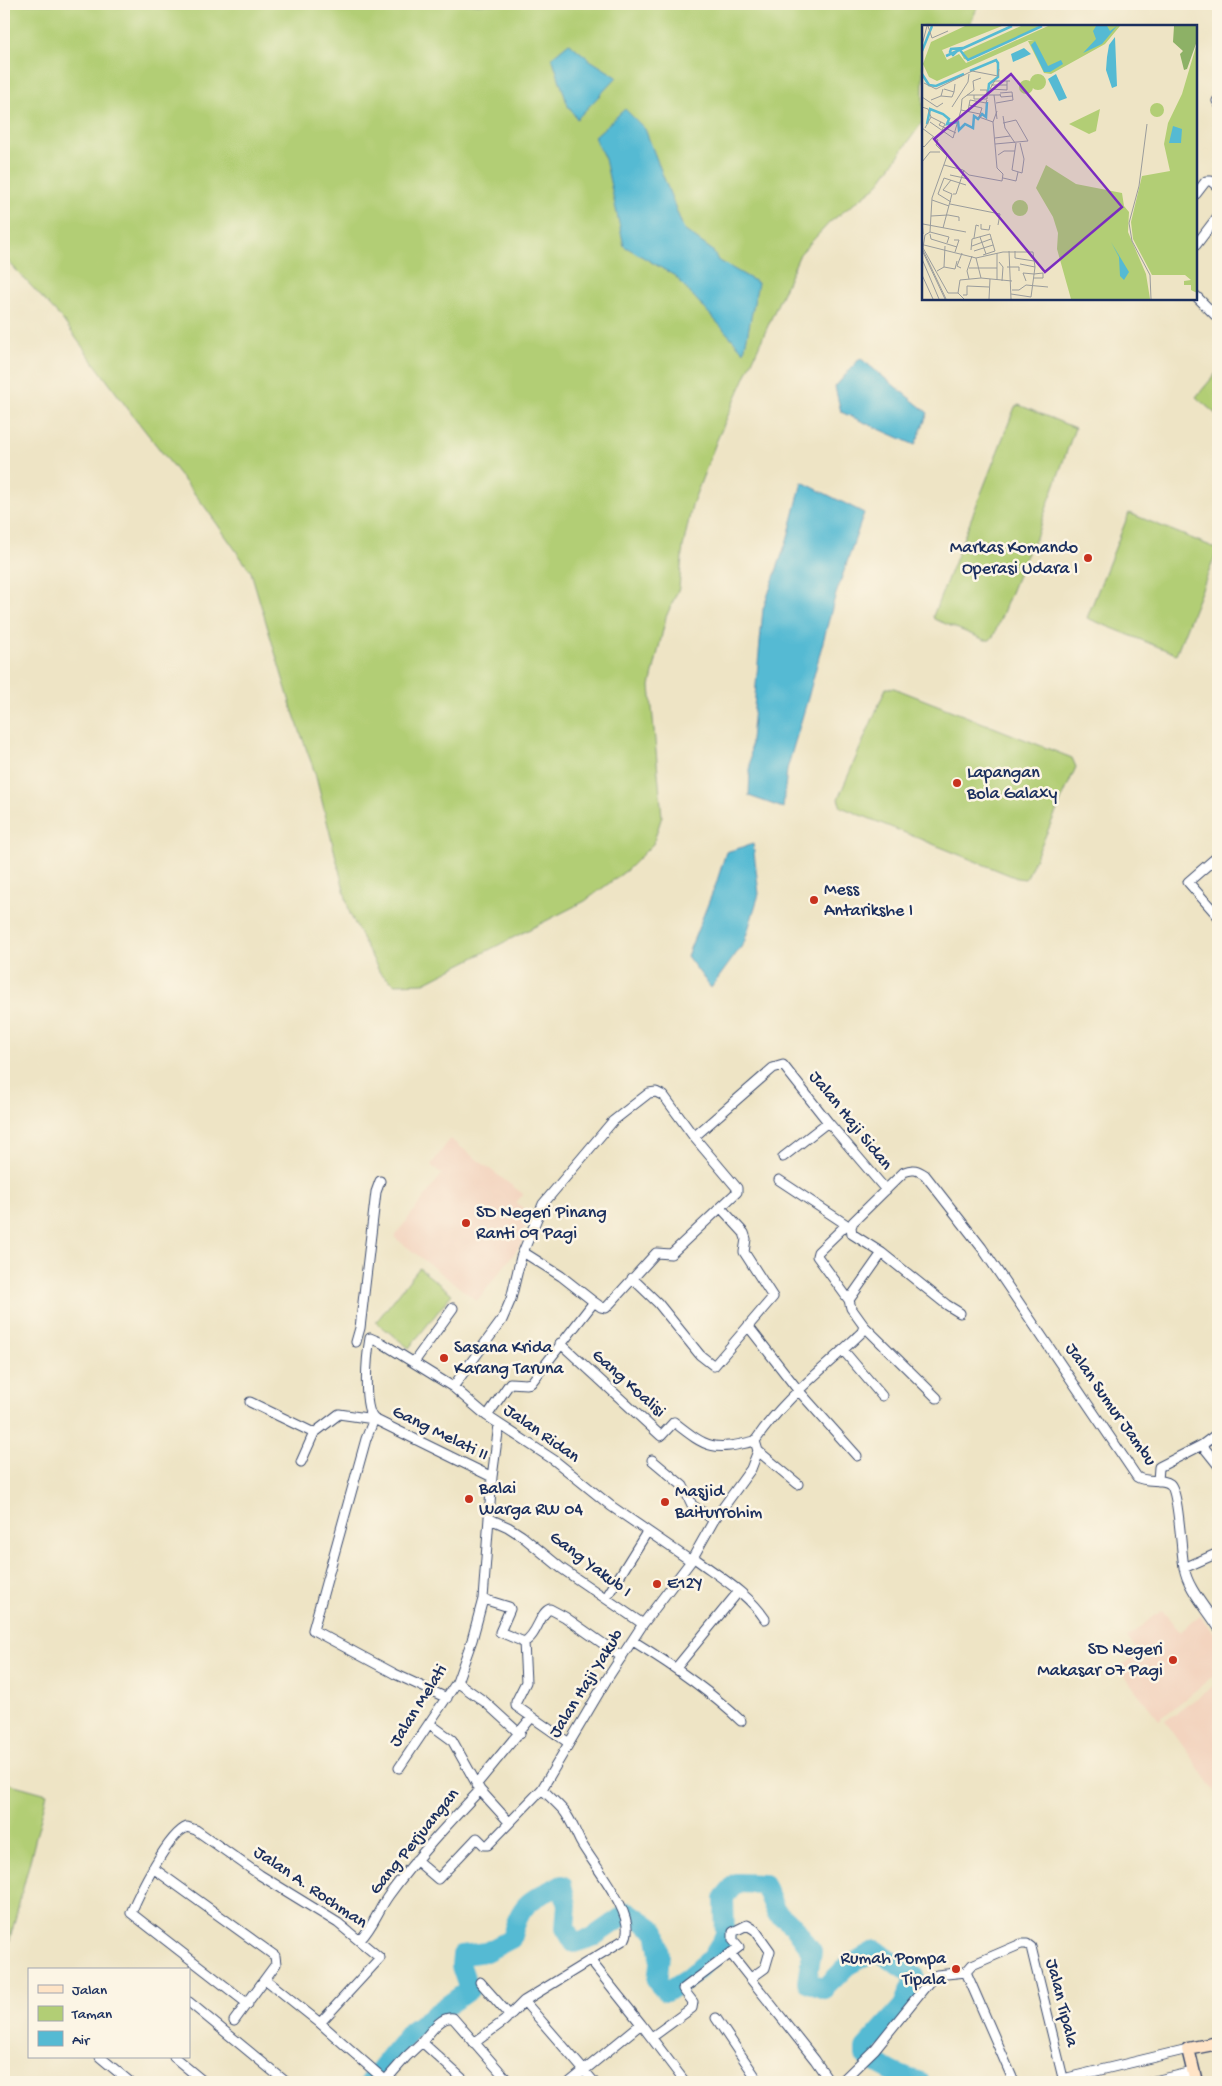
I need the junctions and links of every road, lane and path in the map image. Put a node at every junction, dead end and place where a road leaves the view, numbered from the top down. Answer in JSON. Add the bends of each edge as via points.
{"nodes":[{"id":1,"x":1218,"y":187,"type":"edge"},
{"id":2,"x":1197,"y":193,"type":"edge"},
{"id":3,"x":1218,"y":216,"type":"edge"},
{"id":4,"x":1197,"y":244,"type":"edge"},
{"id":5,"x":1197,"y":297,"type":"edge"},
{"id":6,"x":1218,"y":318,"type":"edge"},
{"id":7,"x":1218,"y":856,"type":"edge"},
{"id":8,"x":1218,"y":916,"type":"edge"},
{"id":9,"x":828,"y":1122,"type":"junction"},
{"id":10,"x":694,"y":1136,"type":"junction"},
{"id":11,"x":783,"y":1158,"type":"dead end"},
{"id":12,"x":780,"y":1180,"type":"dead end"},
{"id":13,"x":380,"y":1181,"type":"dead end"},
{"id":14,"x":886,"y":1190,"type":"junction"},
{"id":15,"x":721,"y":1208,"type":"junction"},
{"id":16,"x":848,"y":1226,"type":"junction"},
{"id":17,"x":523,"y":1252,"type":"junction"},
{"id":18,"x":882,"y":1253,"type":"junction"},
{"id":19,"x":632,"y":1278,"type":"junction"},
{"id":20,"x":849,"y":1300,"type":"junction"},
{"id":21,"x":594,"y":1302,"type":"junction"},
{"id":22,"x":453,"y":1308,"type":"dead end"},
{"id":23,"x":960,"y":1313,"type":"dead end"},
{"id":24,"x":748,"y":1326,"type":"junction"},
{"id":25,"x":864,"y":1326,"type":"junction"},
{"id":26,"x":356,"y":1342,"type":"dead end"},
{"id":27,"x":560,"y":1343,"type":"junction"},
{"id":28,"x":844,"y":1350,"type":"junction"},
{"id":29,"x":414,"y":1362,"type":"junction"},
{"id":30,"x":453,"y":1387,"type":"junction"},
{"id":31,"x":798,"y":1390,"type":"junction"},
{"id":32,"x":882,"y":1396,"type":"dead end"},
{"id":33,"x":938,"y":1398,"type":"dead end"},
{"id":34,"x":250,"y":1402,"type":"dead end"},
{"id":35,"x":487,"y":1416,"type":"junction"},
{"id":36,"x":374,"y":1419,"type":"junction"},
{"id":37,"x":499,"y":1425,"type":"junction"},
{"id":38,"x":314,"y":1433,"type":"junction"},
{"id":39,"x":1218,"y":1433,"type":"edge"},
{"id":40,"x":1202,"y":1445,"type":"junction"},
{"id":41,"x":756,"y":1446,"type":"junction"},
{"id":42,"x":857,"y":1456,"type":"dead end"},
{"id":43,"x":652,"y":1460,"type":"dead end"},
{"id":44,"x":300,"y":1462,"type":"dead end"},
{"id":45,"x":1218,"y":1465,"type":"edge"},
{"id":46,"x":492,"y":1477,"type":"junction"},
{"id":47,"x":1158,"y":1481,"type":"junction"},
{"id":48,"x":798,"y":1484,"type":"dead end"},
{"id":49,"x":490,"y":1519,"type":"junction"},
{"id":50,"x":714,"y":1520,"type":"junction"},
{"id":51,"x":647,"y":1532,"type":"junction"},
{"id":52,"x":1217,"y":1556,"type":"edge"},
{"id":53,"x":692,"y":1559,"type":"junction"},
{"id":54,"x":1184,"y":1568,"type":"junction"},
{"id":55,"x":739,"y":1591,"type":"junction"},
{"id":56,"x":606,"y":1598,"type":"junction"},
{"id":57,"x":483,"y":1599,"type":"junction"},
{"id":58,"x":765,"y":1619,"type":"dead end"},
{"id":59,"x":643,"y":1624,"type":"junction"},
{"id":60,"x":1218,"y":1627,"type":"edge"},
{"id":61,"x":633,"y":1641,"type":"junction"},
{"id":62,"x":524,"y":1642,"type":"junction"},
{"id":63,"x":622,"y":1657,"type":"junction"},
{"id":64,"x":676,"y":1668,"type":"junction"},
{"id":65,"x":457,"y":1682,"type":"junction"},
{"id":66,"x":447,"y":1698,"type":"junction"},
{"id":67,"x":531,"y":1718,"type":"junction"},
{"id":68,"x":741,"y":1722,"type":"dead end"},
{"id":69,"x":430,"y":1724,"type":"junction"},
{"id":70,"x":520,"y":1734,"type":"junction"},
{"id":71,"x":568,"y":1743,"type":"junction"},
{"id":72,"x":400,"y":1768,"type":"dead end"},
{"id":73,"x":478,"y":1787,"type":"junction"},
{"id":74,"x":542,"y":1789,"type":"junction"},
{"id":75,"x":509,"y":1822,"type":"junction"},
{"id":76,"x":416,"y":1860,"type":"junction"},
{"id":77,"x":153,"y":1868,"type":"junction"},
{"id":78,"x":362,"y":1937,"type":"junction"},
{"id":79,"x":731,"y":1954,"type":"junction"},
{"id":80,"x":590,"y":1960,"type":"junction"},
{"id":81,"x":966,"y":1972,"type":"junction"},
{"id":82,"x":751,"y":1978,"type":"junction"},
{"id":83,"x":265,"y":1979,"type":"junction"},
{"id":84,"x":480,"y":1982,"type":"dead end"},
{"id":85,"x":524,"y":2001,"type":"junction"},
{"id":86,"x":190,"y":2003,"type":"edge"},
{"id":87,"x":248,"y":2004,"type":"junction"},
{"id":88,"x":510,"y":2016,"type":"junction"},
{"id":89,"x":716,"y":2018,"type":"dead end"},
{"id":90,"x":234,"y":2021,"type":"dead end"},
{"id":91,"x":320,"y":2023,"type":"junction"},
{"id":92,"x":642,"y":2024,"type":"junction"},
{"id":93,"x":652,"y":2037,"type":"junction"},
{"id":94,"x":422,"y":2042,"type":"junction"},
{"id":95,"x":474,"y":2043,"type":"junction"},
{"id":96,"x":1218,"y":2043,"type":"edge"},
{"id":97,"x":1188,"y":2049,"type":"junction"},
{"id":98,"x":101,"y":2058,"type":"edge"},
{"id":99,"x":175,"y":2058,"type":"edge"},
{"id":100,"x":584,"y":2071,"type":"junction"},
{"id":101,"x":1195,"y":2077,"type":"edge"},
{"id":102,"x":1064,"y":2080,"type":"edge"},
{"id":103,"x":385,"y":2081,"type":"edge"},
{"id":104,"x":130,"y":2082,"type":"edge"},
{"id":105,"x":204,"y":2082,"type":"edge"},
{"id":106,"x":286,"y":2082,"type":"edge"},
{"id":107,"x":466,"y":2082,"type":"edge"},
{"id":108,"x":509,"y":2082,"type":"edge"},
{"id":109,"x":570,"y":2082,"type":"edge"},
{"id":110,"x":594,"y":2082,"type":"edge"},
{"id":111,"x":686,"y":2082,"type":"edge"},
{"id":112,"x":759,"y":2082,"type":"edge"},
{"id":113,"x":830,"y":2082,"type":"edge"},
{"id":114,"x":841,"y":2082,"type":"edge"},
{"id":115,"x":1014,"y":2082,"type":"edge"},
{"id":116,"x":1150,"y":2082,"type":"edge"}],
"edges":[{"from":1,"to":2,"type":"street","via":[[1206,181]]},
{"from":3,"to":4,"type":"street"},
{"from":5,"to":6,"type":"street"},
{"from":7,"to":8,"type":"street","via":[[1188,882]]},
{"from":9,"to":10,"type":"street","name":"Jalan Haji Sidan","via":[[783,1065],[773,1068]]},
{"from":9,"to":11,"type":"street"},
{"from":9,"to":14,"type":"street","name":"Jalan Haji Sidan"},
{"from":10,"to":15,"type":"street","via":[[738,1190]]},
{"from":10,"to":17,"type":"street","via":[[664,1096],[649,1092],[613,1121],[543,1204]]},
{"from":12,"to":16,"type":"street"},
{"from":13,"to":26,"type":"street"},
{"from":14,"to":16,"type":"street"},
{"from":14,"to":47,"type":"street","name":"Jalan Sumur Jambu","via":[[904,1172],[910,1170],[925,1175],[982,1248],[1137,1477]]},
{"from":15,"to":19,"type":"street","via":[[671,1254],[656,1253]]},
{"from":15,"to":24,"type":"street","via":[[744,1233],[744,1252],[773,1297]]},
{"from":16,"to":18,"type":"street","via":[[852,1234]]},
{"from":16,"to":20,"type":"street","via":[[817,1256]]},
{"from":17,"to":21,"type":"street"},
{"from":17,"to":30,"type":"street","via":[[502,1320]]},
{"from":18,"to":20,"type":"street"},
{"from":18,"to":23,"type":"street"},
{"from":19,"to":21,"type":"street","via":[[606,1308]]},
{"from":19,"to":24,"type":"street","via":[[658,1303],[700,1355],[714,1366]]},
{"from":20,"to":25,"type":"street","via":[[850,1308]]},
{"from":21,"to":27,"type":"street"},
{"from":22,"to":29,"type":"street"},
{"from":24,"to":31,"type":"street"},
{"from":25,"to":28,"type":"street","name":"Jalan Haji Yakub"},
{"from":25,"to":33,"type":"street"},
{"from":27,"to":35,"type":"street","via":[[531,1383],[510,1382]]},
{"from":27,"to":41,"type":"street","name":"Gang Koalisi","via":[[661,1436],[674,1422],[697,1441],[711,1446]]},
{"from":28,"to":31,"type":"street","name":"Jalan Haji Yakub"},
{"from":28,"to":32,"type":"street"},
{"from":29,"to":30,"type":"street","name":"Jalan Ridan"},
{"from":29,"to":36,"type":"street","name":"Jalan Ridan","via":[[370,1338],[366,1368],[370,1414]]},
{"from":30,"to":35,"type":"street","name":"Jalan Ridan"},
{"from":31,"to":41,"type":"street","name":"Jalan Haji Yakub","via":[[773,1416]]},
{"from":31,"to":42,"type":"street"},
{"from":34,"to":38,"type":"street"},
{"from":35,"to":37,"type":"street","name":"Jalan Ridan"},
{"from":36,"to":38,"type":"street","name":"Gang Melati II","via":[[339,1414]]},
{"from":36,"to":46,"type":"street","name":"Gang Melati II"},
{"from":36,"to":66,"type":"street","via":[[314,1630]]},
{"from":37,"to":46,"type":"street","name":"Jalan Melati"},
{"from":37,"to":51,"type":"street","name":"Jalan Ridan","via":[[554,1460]]},
{"from":38,"to":44,"type":"street"},
{"from":39,"to":40,"type":"street"},
{"from":40,"to":45,"type":"street"},
{"from":40,"to":47,"type":"street","via":[[1160,1467]]},
{"from":41,"to":48,"type":"street"},
{"from":41,"to":50,"type":"street","name":"Jalan Haji Yakub","via":[[751,1468]]},
{"from":43,"to":50,"type":"street","via":[[683,1486],[692,1504]]},
{"from":46,"to":49,"type":"street","name":"Jalan Melati"},
{"from":47,"to":54,"type":"street","name":"Jalan Sumur Jambu","via":[[1166,1481],[1173,1489]]},
{"from":49,"to":56,"type":"street","name":"Gang Yakub I","via":[[522,1536],[561,1568]]},
{"from":49,"to":57,"type":"street","name":"Jalan Melati"},
{"from":50,"to":53,"type":"street","name":"Jalan Haji Yakub"},
{"from":51,"to":53,"type":"street","name":"Jalan Ridan"},
{"from":51,"to":56,"type":"street"},
{"from":52,"to":54,"type":"street"},
{"from":53,"to":55,"type":"street","name":"Jalan Ridan"},
{"from":53,"to":59,"type":"street","name":"Jalan Haji Yakub"},
{"from":54,"to":60,"type":"street","name":"Jalan Sumur Jambu","via":[[1186,1578]]},
{"from":55,"to":58,"type":"street","name":"Jalan Ridan"},
{"from":55,"to":64,"type":"street"},
{"from":56,"to":59,"type":"street","name":"Gang Yakub I"},
{"from":57,"to":62,"type":"street","via":[[509,1607],[500,1632]]},
{"from":57,"to":65,"type":"street","name":"Jalan Melati"},
{"from":59,"to":61,"type":"street","name":"Jalan Haji Yakub"},
{"from":61,"to":63,"type":"street","name":"Jalan Haji Yakub"},
{"from":61,"to":64,"type":"street"},
{"from":62,"to":63,"type":"street","via":[[535,1632],[544,1612],[550,1609]]},
{"from":62,"to":67,"type":"street","via":[[526,1678],[516,1706]]},
{"from":63,"to":71,"type":"street","name":"Jalan Haji Yakub"},
{"from":64,"to":68,"type":"street","via":[[720,1701]]},
{"from":65,"to":66,"type":"street","name":"Jalan Melati"},
{"from":65,"to":70,"type":"street"},
{"from":66,"to":69,"type":"street","name":"Jalan Melati"},
{"from":67,"to":70,"type":"street","name":"Gang Perjuangan"},
{"from":67,"to":71,"type":"street"},
{"from":69,"to":72,"type":"street","name":"Jalan Melati"},
{"from":69,"to":73,"type":"street","via":[[452,1740]]},
{"from":70,"to":73,"type":"street","name":"Gang Perjuangan"},
{"from":71,"to":74,"type":"street","name":"Jalan Haji Yakub"},
{"from":73,"to":75,"type":"street"},
{"from":73,"to":76,"type":"street","name":"Gang Perjuangan"},
{"from":74,"to":75,"type":"street","name":"Jalan Haji Yakub"},
{"from":74,"to":80,"type":"street","via":[[568,1817],[616,1897],[627,1924],[628,1933],[624,1939]]},
{"from":75,"to":76,"type":"street","name":"Jalan Haji Yakub","via":[[488,1845],[477,1838],[438,1879]]},
{"from":76,"to":78,"type":"street","name":"Gang Perjuangan"},
{"from":77,"to":78,"type":"street","name":"Jalan A. Rochman","via":[[178,1832],[187,1827]]},
{"from":77,"to":83,"type":"street","via":[[275,1956],[276,1964]]},
{"from":77,"to":87,"type":"street","via":[[131,1913],[133,1916]]},
{"from":78,"to":91,"type":"street","name":"Jalan A. Rochman","via":[[380,1958]]},
{"from":79,"to":82,"type":"street"},
{"from":79,"to":82,"type":"street","via":[[739,1947],[733,1940],[733,1932],[747,1925],[755,1930],[770,1951],[765,1968]]},
{"from":79,"to":93,"type":"street","via":[[683,1989],[693,2002],[692,2008]]},
{"from":80,"to":85,"type":"street"},
{"from":80,"to":92,"type":"street"},
{"from":81,"to":102,"type":"street","name":"Jalan Tipala","via":[[972,1965],[1022,1944],[1031,1947]]},
{"from":81,"to":114,"type":"street","via":[[937,1975],[929,1982],[871,2054]]},
{"from":81,"to":115,"type":"street"},
{"from":82,"to":113,"type":"street"},
{"from":83,"to":87,"type":"street"},
{"from":83,"to":91,"type":"street"},
{"from":84,"to":88,"type":"street"},
{"from":85,"to":88,"type":"street"},
{"from":85,"to":100,"type":"street"},
{"from":86,"to":106,"type":"street"},
{"from":87,"to":90,"type":"street"},
{"from":88,"to":95,"type":"street"},
{"from":89,"to":112,"type":"street"},
{"from":91,"to":103,"type":"street"},
{"from":92,"to":93,"type":"street"},
{"from":92,"to":100,"type":"street"},
{"from":93,"to":111,"type":"street"},
{"from":94,"to":95,"type":"street","via":[[441,2021],[450,2017]]},
{"from":94,"to":103,"type":"street"},
{"from":94,"to":107,"type":"street"},
{"from":95,"to":108,"type":"street"},
{"from":96,"to":97,"type":"street"},
{"from":97,"to":101,"type":"street"},
{"from":97,"to":102,"type":"street","name":"Jalan Tipala"},
{"from":98,"to":104,"type":"street"},
{"from":99,"to":105,"type":"street"},
{"from":100,"to":109,"type":"street"},
{"from":100,"to":110,"type":"street"},
{"from":101,"to":116,"type":"street"}]}
